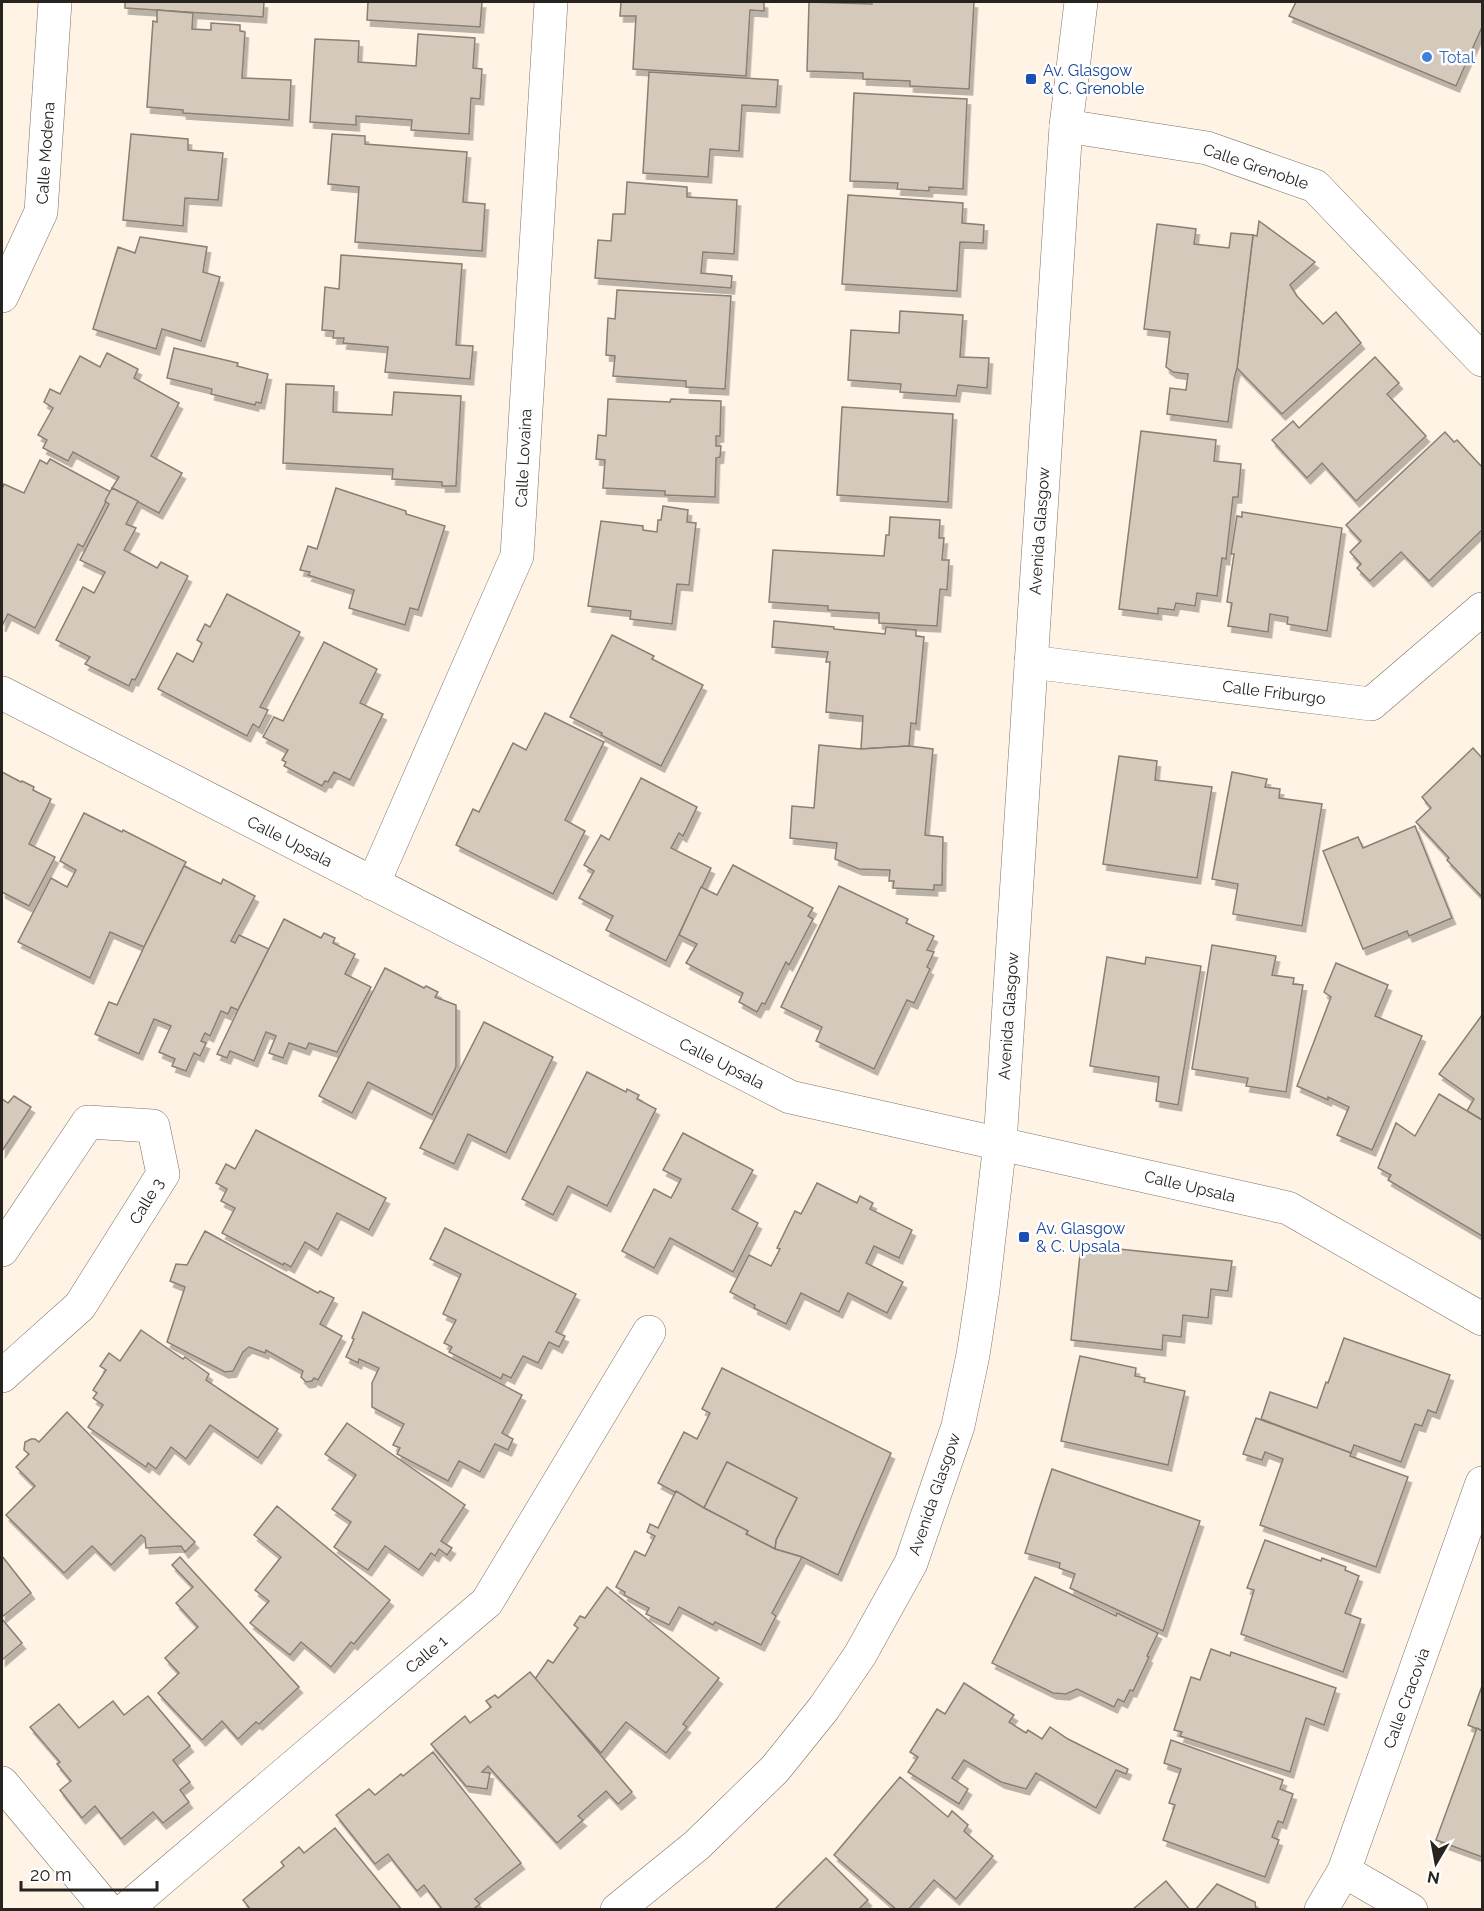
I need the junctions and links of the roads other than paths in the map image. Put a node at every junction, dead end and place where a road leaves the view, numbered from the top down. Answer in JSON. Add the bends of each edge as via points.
{"nodes":[{"id":1,"x":55,"y":2,"type":"edge"},
{"id":2,"x":551,"y":2,"type":"edge"},
{"id":3,"x":1081,"y":2,"type":"edge"},
{"id":4,"x":1066,"y":126,"type":"junction"},
{"id":5,"x":2,"y":296,"type":"edge"},
{"id":6,"x":1482,"y":360,"type":"edge"},
{"id":7,"x":1482,"y":609,"type":"edge"},
{"id":8,"x":1031,"y":662,"type":"junction"},
{"id":9,"x":2,"y":693,"type":"edge"},
{"id":10,"x":373,"y":884,"type":"junction"},
{"id":11,"x":1000,"y":1143,"type":"junction"},
{"id":12,"x":2,"y":1250,"type":"edge"},
{"id":13,"x":1482,"y":1319,"type":"edge"},
{"id":14,"x":649,"y":1332,"type":"dead end"},
{"id":15,"x":2,"y":1376,"type":"edge"},
{"id":16,"x":1482,"y":1483,"type":"edge"},
{"id":17,"x":2,"y":1783,"type":"edge"},
{"id":18,"x":1344,"y":1871,"type":"junction"},
{"id":19,"x":108,"y":1910,"type":"edge"},
{"id":20,"x":125,"y":1910,"type":"edge"},
{"id":21,"x":617,"y":1910,"type":"edge"},
{"id":22,"x":1321,"y":1910,"type":"edge"},
{"id":23,"x":1411,"y":1910,"type":"edge"}],
"edges":[{"from":1,"to":5,"type":"street","name":"Calle Modena","via":[[41,212]]},
{"from":2,"to":10,"type":"street","name":"Calle Lovaina","via":[[517,556]]},
{"from":3,"to":4,"type":"street","name":"Avenida Glasgow"},
{"from":4,"to":6,"type":"street","name":"Calle Grenoble","via":[[1207,148],[1315,186]]},
{"from":4,"to":8,"type":"street","name":"Avenida Glasgow"},
{"from":7,"to":8,"type":"street","name":"Calle Friburgo","via":[[1371,704]]},
{"from":8,"to":11,"type":"street","name":"Avenida Glasgow"},
{"from":9,"to":10,"type":"street","name":"Calle Upsala"},
{"from":10,"to":11,"type":"street","name":"Calle Upsala","via":[[790,1097]]},
{"from":11,"to":13,"type":"street","name":"Calle Upsala","via":[[1288,1208]]},
{"from":11,"to":21,"type":"street","name":"Avenida Glasgow","via":[[984,1289],[958,1426],[911,1563],[860,1655],[776,1769],[697,1845]]},
{"from":12,"to":15,"type":"street","name":"Calle 3","via":[[88,1122],[153,1125],[163,1174],[80,1306]]},
{"from":14,"to":20,"type":"street","name":"Calle 1","via":[[487,1602]]},
{"from":16,"to":18,"type":"street","name":"Calle Cracovia"},
{"from":17,"to":19,"type":"street"},
{"from":18,"to":22,"type":"street","name":"Calle Cracovia"},
{"from":18,"to":23,"type":"street"}]}
